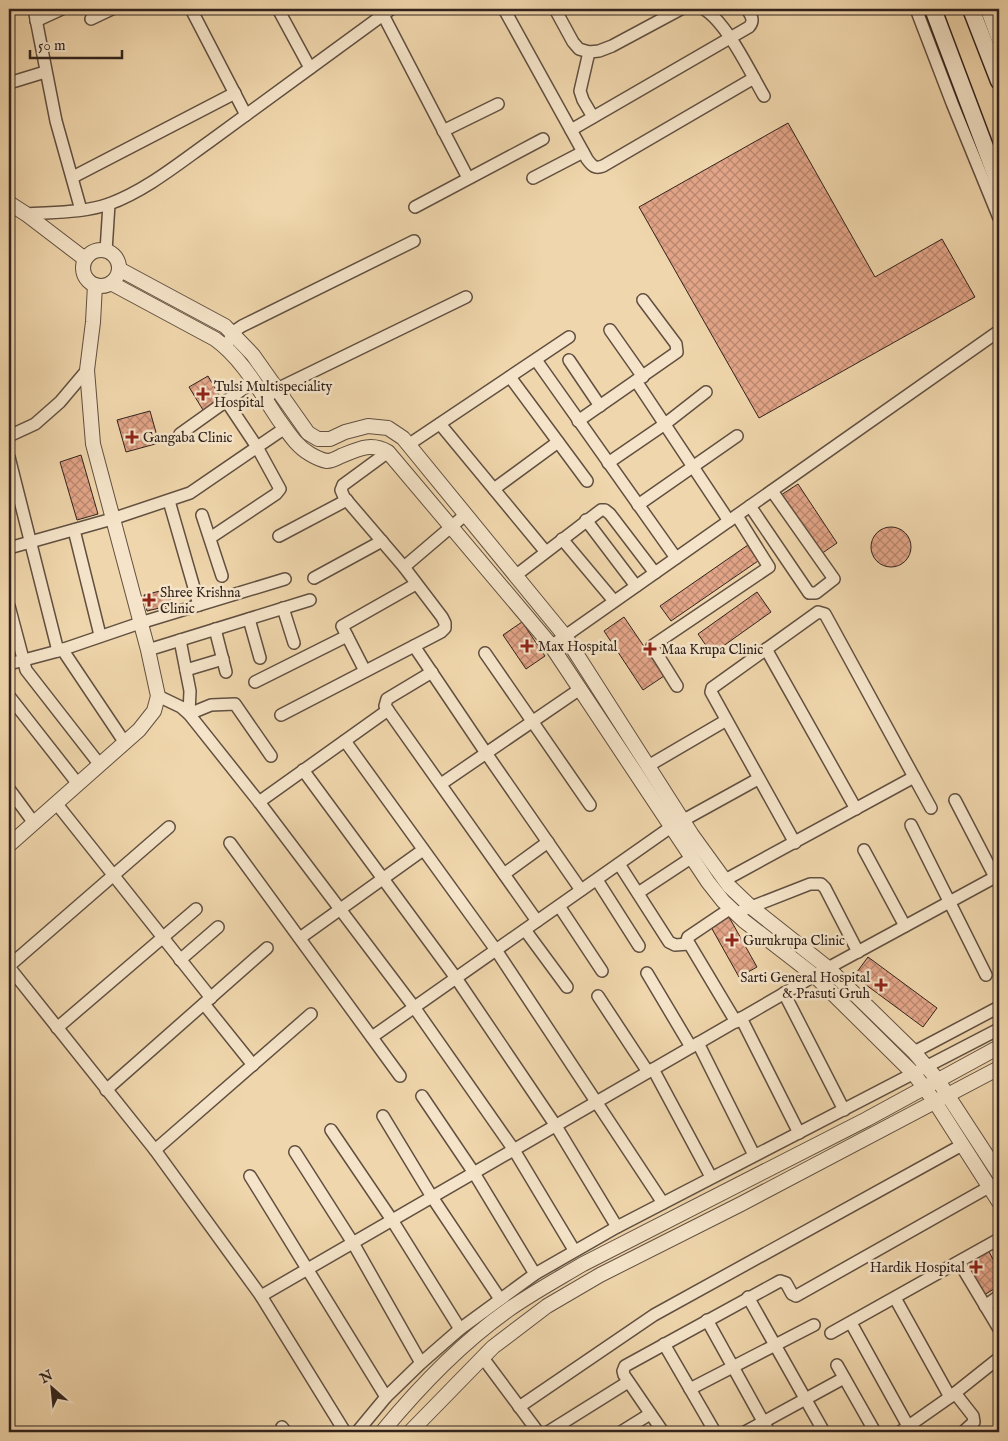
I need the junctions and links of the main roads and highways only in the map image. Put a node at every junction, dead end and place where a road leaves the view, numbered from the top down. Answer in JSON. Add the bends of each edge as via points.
{"nodes":[{"id":1,"x":934,"y":9,"type":"edge"},
{"id":2,"x":971,"y":9,"type":"edge"},
{"id":3,"x":999,"y":81,"type":"edge"},
{"id":4,"x":999,"y":184,"type":"edge"}],
"edges":[{"from":1,"to":4,"type":"main road"},
{"from":2,"to":3,"type":"main road"}]}
